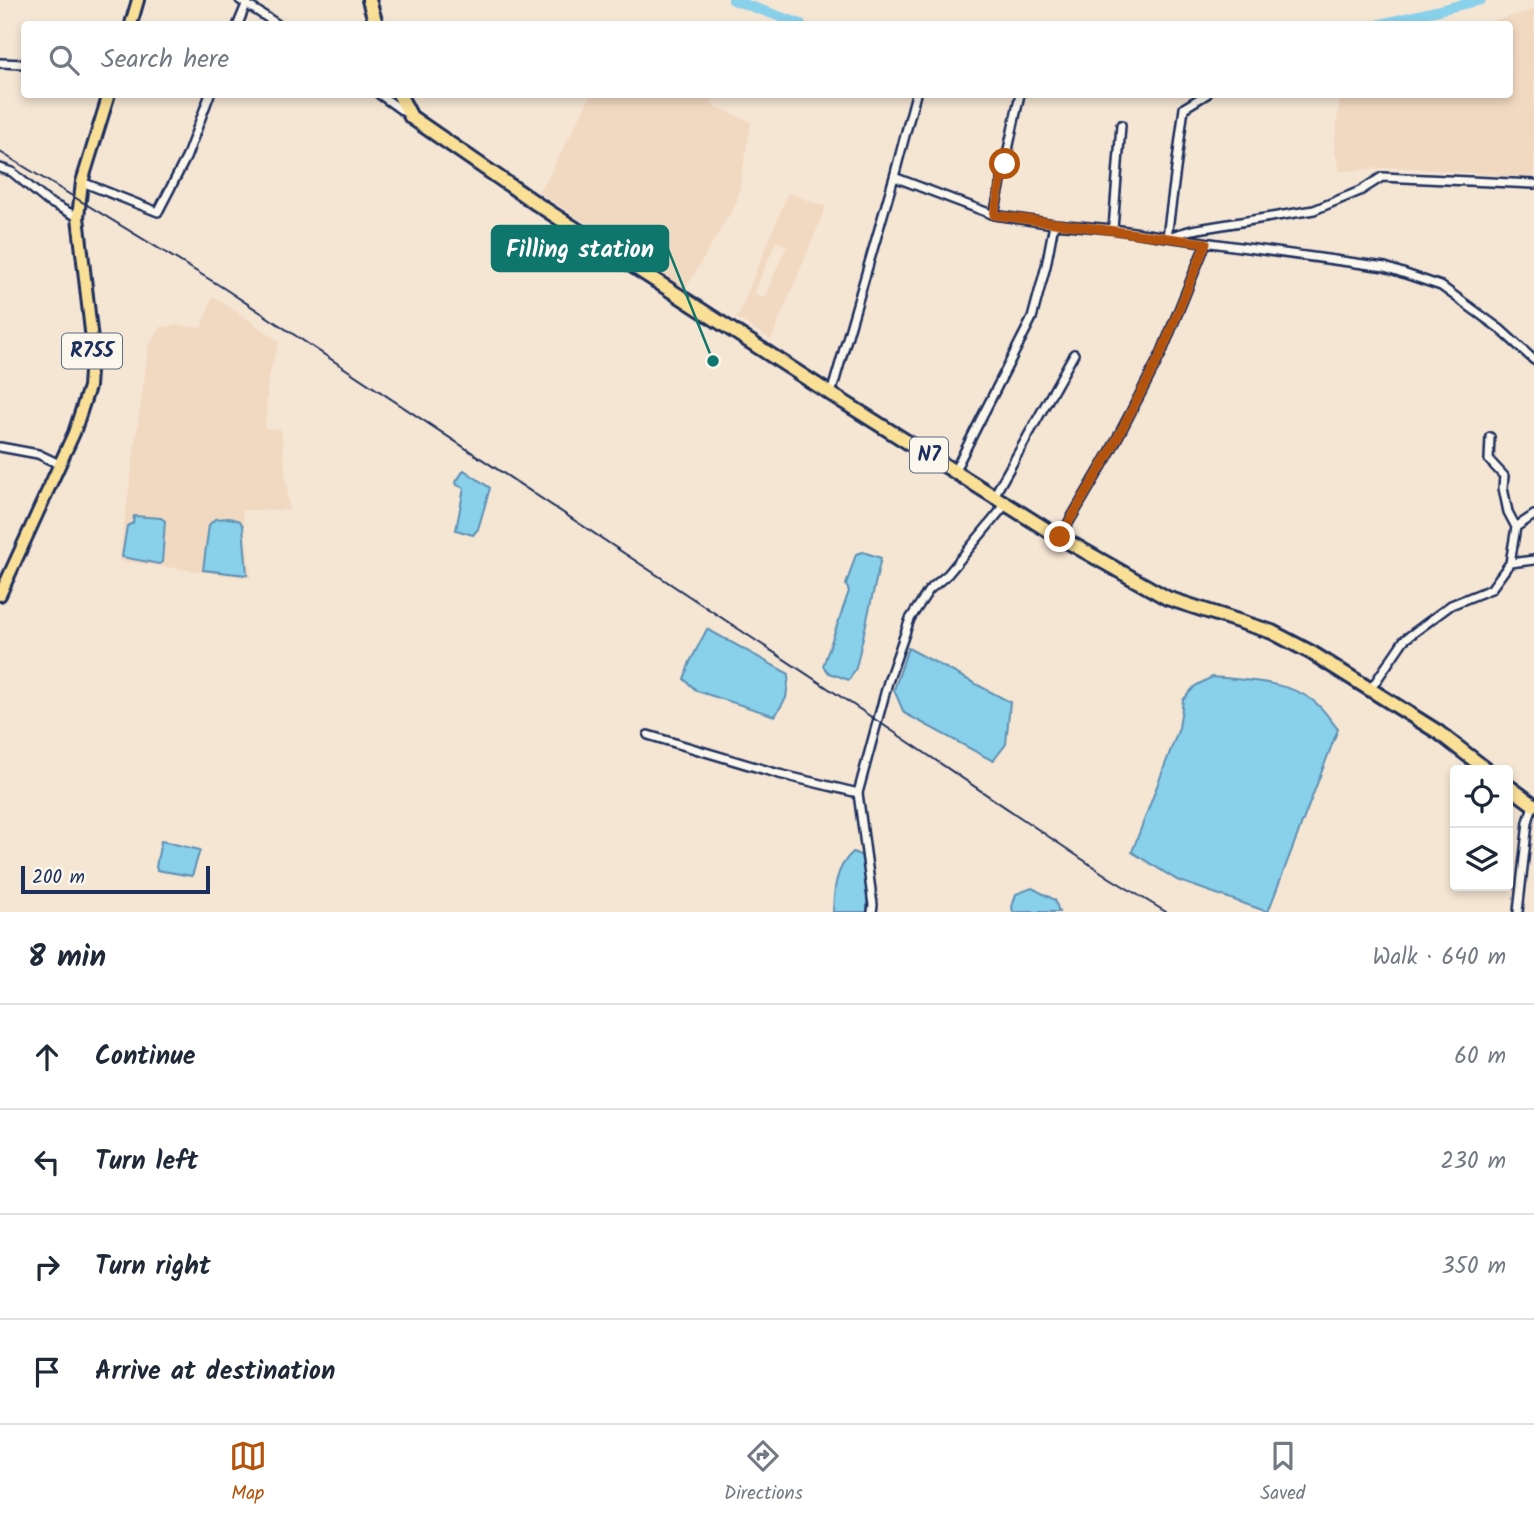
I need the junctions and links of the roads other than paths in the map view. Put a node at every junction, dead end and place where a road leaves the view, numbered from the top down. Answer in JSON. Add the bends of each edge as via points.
{"nodes":[{"id":1,"x":138,"y":0,"type":"edge"},
{"id":2,"x":369,"y":0,"type":"edge"},
{"id":3,"x":245,"y":1,"type":"edge"},
{"id":4,"x":132,"y":21,"type":"edge"},
{"id":5,"x":239,"y":21,"type":"edge"},
{"id":6,"x":273,"y":21,"type":"edge"},
{"id":7,"x":375,"y":21,"type":"edge"},
{"id":8,"x":0,"y":63,"type":"edge"},
{"id":9,"x":21,"y":64,"type":"edge"},
{"id":10,"x":108,"y":98,"type":"edge"},
{"id":11,"x":208,"y":98,"type":"edge"},
{"id":12,"x":385,"y":98,"type":"edge"},
{"id":13,"x":401,"y":98,"type":"edge"},
{"id":14,"x":915,"y":98,"type":"edge"},
{"id":15,"x":1019,"y":98,"type":"edge"},
{"id":16,"x":1200,"y":98,"type":"edge"},
{"id":17,"x":411,"y":117,"type":"junction"},
{"id":18,"x":1121,"y":125,"type":"dead end"},
{"id":19,"x":0,"y":168,"type":"edge"},
{"id":20,"x":894,"y":177,"type":"junction"},
{"id":21,"x":82,"y":182,"type":"junction"},
{"id":22,"x":1534,"y":184,"type":"edge"},
{"id":23,"x":994,"y":215,"type":"junction"},
{"id":24,"x":78,"y":217,"type":"junction"},
{"id":25,"x":1054,"y":224,"type":"junction"},
{"id":26,"x":1112,"y":229,"type":"junction"},
{"id":27,"x":1167,"y":237,"type":"junction"},
{"id":28,"x":1206,"y":243,"type":"junction"},
{"id":29,"x":1074,"y":355,"type":"dead end"},
{"id":30,"x":1534,"y":360,"type":"edge"},
{"id":31,"x":831,"y":394,"type":"junction"},
{"id":32,"x":1490,"y":437,"type":"dead end"},
{"id":33,"x":0,"y":447,"type":"edge"},
{"id":34,"x":59,"y":464,"type":"junction"},
{"id":35,"x":954,"y":471,"type":"junction"},
{"id":36,"x":994,"y":496,"type":"junction"},
{"id":37,"x":1006,"y":504,"type":"junction"},
{"id":38,"x":1534,"y":515,"type":"edge"},
{"id":39,"x":1516,"y":527,"type":"junction"},
{"id":40,"x":1060,"y":537,"type":"junction"},
{"id":41,"x":1534,"y":559,"type":"edge"},
{"id":42,"x":1510,"y":563,"type":"junction"},
{"id":43,"x":0,"y":594,"type":"edge"},
{"id":44,"x":1370,"y":690,"type":"junction"},
{"id":45,"x":648,"y":736,"type":"dead end"},
{"id":46,"x":1481,"y":765,"type":"edge"},
{"id":47,"x":1513,"y":790,"type":"edge"},
{"id":48,"x":858,"y":793,"type":"junction"},
{"id":49,"x":1534,"y":805,"type":"edge"},
{"id":50,"x":872,"y":912,"type":"edge"},
{"id":51,"x":1518,"y":912,"type":"edge"}],
"edges":[{"from":1,"to":4,"type":"main road"},
{"from":2,"to":7,"type":"highway"},
{"from":3,"to":5,"type":"street"},
{"from":3,"to":6,"type":"street"},
{"from":8,"to":9,"type":"street"},
{"from":10,"to":21,"type":"main road","number":"R755"},
{"from":11,"to":21,"type":"street","via":[[186,158],[158,212]]},
{"from":12,"to":17,"type":"street"},
{"from":13,"to":17,"type":"highway","number":"N7"},
{"from":14,"to":20,"type":"street"},
{"from":15,"to":23,"type":"street"},
{"from":16,"to":27,"type":"street","via":[[1184,108]]},
{"from":17,"to":31,"type":"highway","number":"N7"},
{"from":18,"to":26,"type":"street"},
{"from":19,"to":24,"type":"street"},
{"from":20,"to":23,"type":"street"},
{"from":20,"to":31,"type":"street"},
{"from":21,"to":24,"type":"main road","number":"R755"},
{"from":22,"to":27,"type":"street","via":[[1382,177],[1314,210]]},
{"from":23,"to":25,"type":"street"},
{"from":24,"to":34,"type":"main road","number":"R755","via":[[92,358],[86,400]]},
{"from":25,"to":26,"type":"street"},
{"from":25,"to":35,"type":"street","via":[[1032,318]]},
{"from":26,"to":27,"type":"street"},
{"from":27,"to":28,"type":"street"},
{"from":28,"to":30,"type":"street","via":[[1385,267],[1441,286],[1500,328]]},
{"from":28,"to":40,"type":"street","via":[[1161,354]]},
{"from":29,"to":36,"type":"street"},
{"from":31,"to":35,"type":"highway","number":"N7"},
{"from":32,"to":39,"type":"street","via":[[1489,460],[1504,477],[1508,512]]},
{"from":33,"to":34,"type":"street","via":[[38,454]]},
{"from":34,"to":43,"type":"main road","number":"R755"},
{"from":35,"to":36,"type":"highway","number":"N7"},
{"from":36,"to":37,"type":"highway","number":"N7"},
{"from":37,"to":40,"type":"highway","number":"N7"},
{"from":37,"to":48,"type":"street","via":[[929,590],[910,618]]},
{"from":38,"to":39,"type":"street"},
{"from":39,"to":42,"type":"street"},
{"from":40,"to":44,"type":"highway","number":"N7","via":[[1167,598],[1272,632]]},
{"from":41,"to":42,"type":"street"},
{"from":42,"to":44,"type":"street","via":[[1491,589],[1451,605],[1404,640]]},
{"from":44,"to":46,"type":"highway","number":"N7"},
{"from":45,"to":48,"type":"street"},
{"from":47,"to":49,"type":"highway"},
{"from":48,"to":50,"type":"street"},
{"from":49,"to":51,"type":"street"}]}
